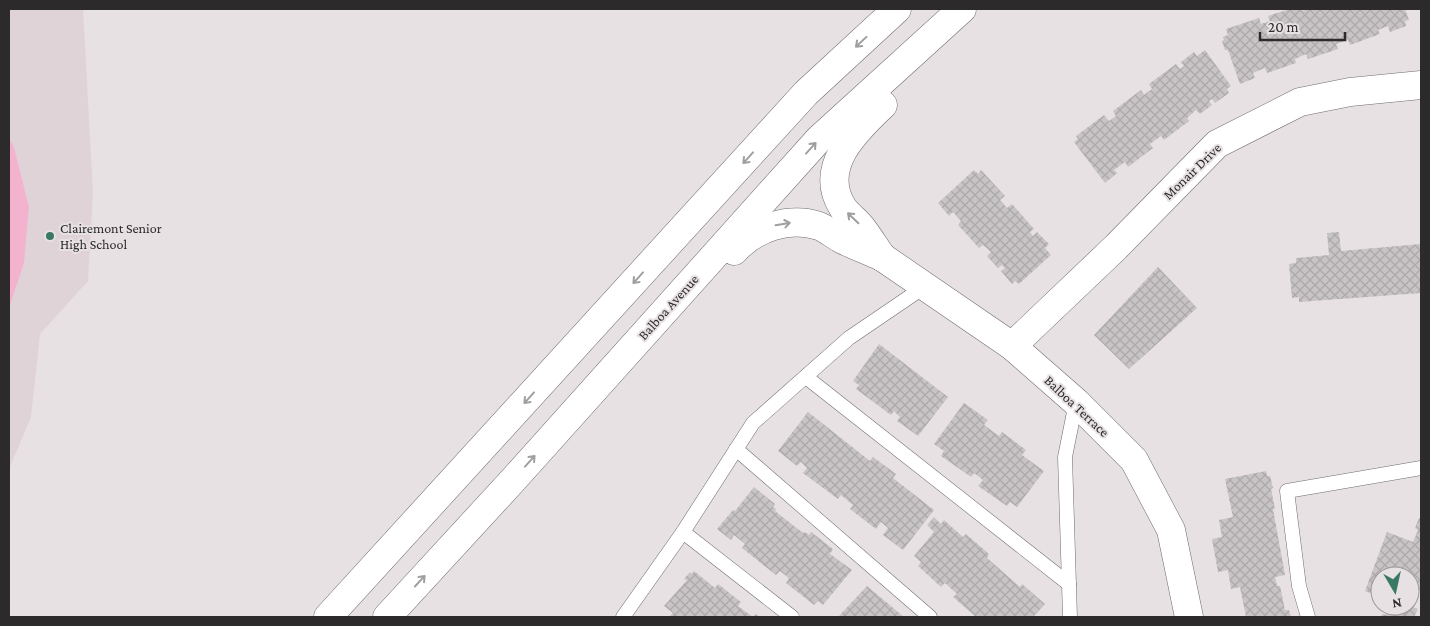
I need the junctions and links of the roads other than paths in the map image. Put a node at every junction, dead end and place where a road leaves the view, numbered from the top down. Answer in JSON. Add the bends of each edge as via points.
{"nodes":[{"id":1,"x":897,"y":9,"type":"edge"},
{"id":2,"x":963,"y":9,"type":"edge"},
{"id":3,"x":1421,"y":85,"type":"edge"},
{"id":4,"x":882,"y":257,"type":"junction"},
{"id":5,"x":924,"y":287,"type":"junction"},
{"id":6,"x":1012,"y":346,"type":"junction"},
{"id":7,"x":627,"y":353,"type":"junction"},
{"id":8,"x":806,"y":376,"type":"junction"},
{"id":9,"x":1076,"y":402,"type":"junction"},
{"id":10,"x":736,"y":449,"type":"junction"},
{"id":11,"x":1421,"y":468,"type":"edge"},
{"id":12,"x":683,"y":532,"type":"junction"},
{"id":13,"x":1069,"y":584,"type":"junction"},
{"id":14,"x":627,"y":616,"type":"edge"},
{"id":15,"x":328,"y":617,"type":"edge"},
{"id":16,"x":387,"y":617,"type":"edge"},
{"id":17,"x":792,"y":617,"type":"edge"},
{"id":18,"x":930,"y":617,"type":"edge"},
{"id":19,"x":1070,"y":617,"type":"edge"},
{"id":20,"x":1189,"y":617,"type":"edge"},
{"id":21,"x":1308,"y":617,"type":"edge"}],
"edges":[{"from":1,"to":15,"type":"main road","one_way":true,"via":[[806,94]]},
{"from":4,"to":2,"type":"main road","one_way":true,"via":[[838,196],[835,183],[838,158],[858,129],[923,68]]},
{"from":7,"to":2,"type":"main road","name":"Balboa Avenue","one_way":true,"via":[[818,139]]},
{"from":3,"to":6,"type":"main road","name":"Monair Drive","via":[[1350,92],[1300,102],[1217,144],[1116,248]]},
{"from":4,"to":5,"type":"main road","name":"Balboa Terrace"},
{"from":7,"to":4,"type":"main road","one_way":true,"via":[[668,323],[739,245],[764,229],[803,222]]},
{"from":5,"to":6,"type":"main road","name":"Balboa Terrace"},
{"from":5,"to":8,"type":"lane","via":[[849,338]]},
{"from":6,"to":9,"type":"main road","name":"Balboa Terrace"},
{"from":16,"to":7,"type":"main road","name":"Balboa Avenue","one_way":true},
{"from":8,"to":10,"type":"lane","via":[[753,423]]},
{"from":8,"to":13,"type":"lane"},
{"from":9,"to":13,"type":"lane","via":[[1065,458]]},
{"from":9,"to":20,"type":"main road","name":"Balboa Terrace","via":[[1134,460],[1139,469],[1171,530]]},
{"from":10,"to":12,"type":"lane"},
{"from":10,"to":18,"type":"lane"},
{"from":11,"to":21,"type":"lane","via":[[1288,491],[1299,586]]},
{"from":12,"to":14,"type":"lane"},
{"from":12,"to":17,"type":"lane"},
{"from":13,"to":19,"type":"lane"}]}
